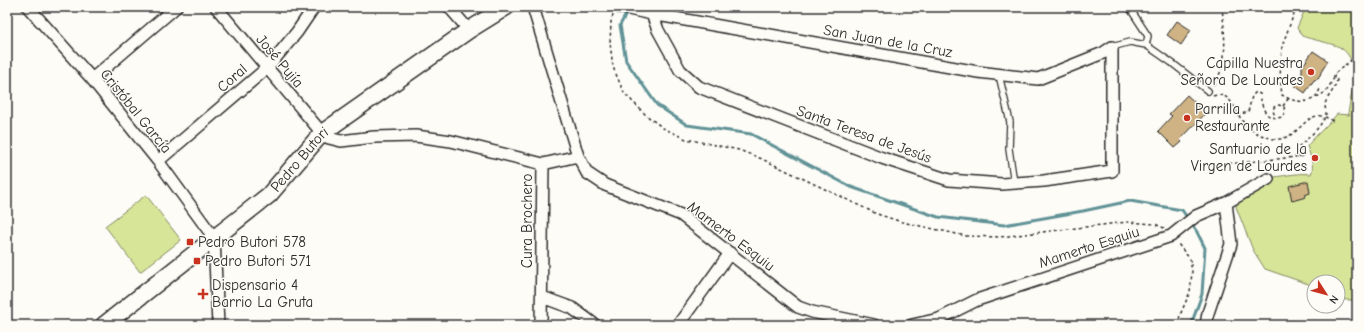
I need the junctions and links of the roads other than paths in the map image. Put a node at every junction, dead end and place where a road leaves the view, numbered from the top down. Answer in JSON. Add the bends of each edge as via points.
{"nodes":[{"id":1,"x":28,"y":7,"type":"edge"},
{"id":2,"x":176,"y":7,"type":"edge"},
{"id":3,"x":216,"y":7,"type":"edge"},
{"id":4,"x":314,"y":7,"type":"edge"},
{"id":5,"x":450,"y":7,"type":"edge"},
{"id":6,"x":506,"y":7,"type":"edge"},
{"id":7,"x":533,"y":7,"type":"edge"},
{"id":8,"x":1129,"y":7,"type":"edge"},
{"id":9,"x":618,"y":10,"type":"edge"},
{"id":10,"x":652,"y":14,"type":"junction"},
{"id":11,"x":469,"y":30,"type":"junction"},
{"id":12,"x":1146,"y":45,"type":"junction"},
{"id":13,"x":1112,"y":47,"type":"junction"},
{"id":14,"x":266,"y":68,"type":"junction"},
{"id":15,"x":999,"y":75,"type":"junction"},
{"id":16,"x":92,"y":79,"type":"junction"},
{"id":17,"x":1208,"y":91,"type":"road end"},
{"id":18,"x":322,"y":133,"type":"junction"},
{"id":19,"x":578,"y":156,"type":"junction"},
{"id":20,"x":158,"y":161,"type":"junction"},
{"id":21,"x":543,"y":164,"type":"junction"},
{"id":22,"x":1268,"y":179,"type":"dead end"},
{"id":23,"x":1014,"y":183,"type":"junction"},
{"id":24,"x":1226,"y":203,"type":"junction"},
{"id":25,"x":214,"y":238,"type":"junction"},
{"id":26,"x":730,"y":254,"type":"junction"},
{"id":27,"x":542,"y":297,"type":"junction"},
{"id":28,"x":939,"y":322,"type":"edge"},
{"id":29,"x":104,"y":325,"type":"edge"},
{"id":30,"x":218,"y":325,"type":"edge"},
{"id":31,"x":541,"y":325,"type":"edge"},
{"id":32,"x":595,"y":325,"type":"edge"},
{"id":33,"x":678,"y":325,"type":"edge"},
{"id":34,"x":874,"y":325,"type":"edge"},
{"id":35,"x":912,"y":325,"type":"edge"},
{"id":36,"x":1206,"y":325,"type":"edge"}],
"edges":[{"from":1,"to":16,"type":"street","name":"Cristóbal García"},
{"from":2,"to":16,"type":"street"},
{"from":3,"to":14,"type":"street","name":"José Pujía"},
{"from":4,"to":14,"type":"street","name":"Coral","via":[[297,32]]},
{"from":5,"to":11,"type":"street"},
{"from":6,"to":11,"type":"street","name":"Pedro Butori"},
{"from":7,"to":19,"type":"street"},
{"from":8,"to":12,"type":"lane","via":[[1148,36]]},
{"from":9,"to":10,"type":"street","name":"San Juan de la Cruz"},
{"from":10,"to":15,"type":"street","name":"San Juan de la Cruz"},
{"from":10,"to":23,"type":"street","name":"Santa Teresa de Jesús","via":[[680,70],[699,87],[882,158],[949,180]]},
{"from":11,"to":18,"type":"street","name":"Pedro Butori"},
{"from":12,"to":13,"type":"lane","via":[[1130,42]]},
{"from":12,"to":17,"type":"lane"},
{"from":13,"to":15,"type":"street","name":"San Juan de la Cruz","via":[[1038,79]]},
{"from":13,"to":23,"type":"street","name":"Santa Teresa de Jesús","via":[[1112,171]]},
{"from":14,"to":18,"type":"street","name":"José Pujía"},
{"from":14,"to":20,"type":"street","name":"Coral"},
{"from":15,"to":23,"type":"lane","via":[[1010,122],[1009,149]]},
{"from":16,"to":20,"type":"street","name":"Cristóbal García"},
{"from":18,"to":21,"type":"street","via":[[341,141],[416,136],[451,141]]},
{"from":18,"to":25,"type":"street","name":"Pedro Butori","via":[[269,195]]},
{"from":19,"to":21,"type":"street","name":"Cura Brochero"},
{"from":19,"to":26,"type":"street","name":"Mamerto Esquiu","via":[[587,173],[605,185],[681,215]]},
{"from":20,"to":25,"type":"street","name":"Cristóbal García"},
{"from":21,"to":27,"type":"street","name":"Cura Brochero"},
{"from":22,"to":24,"type":"street","name":"Mamerto Esquiu"},
{"from":24,"to":28,"type":"street","name":"Mamerto Esquiu","via":[[1196,216],[1171,236],[977,300]]},
{"from":24,"to":36,"type":"street","via":[[1231,244]]},
{"from":25,"to":29,"type":"street","name":"Pedro Butori"},
{"from":25,"to":30,"type":"street"},
{"from":26,"to":33,"type":"street"},
{"from":26,"to":34,"type":"street","name":"Mamerto Esquiu","via":[[798,307]]},
{"from":27,"to":31,"type":"street","name":"Cura Brochero"},
{"from":27,"to":32,"type":"street","via":[[572,308]]},
{"from":28,"to":35,"type":"street","name":"Mamerto Esquiu"}]}
